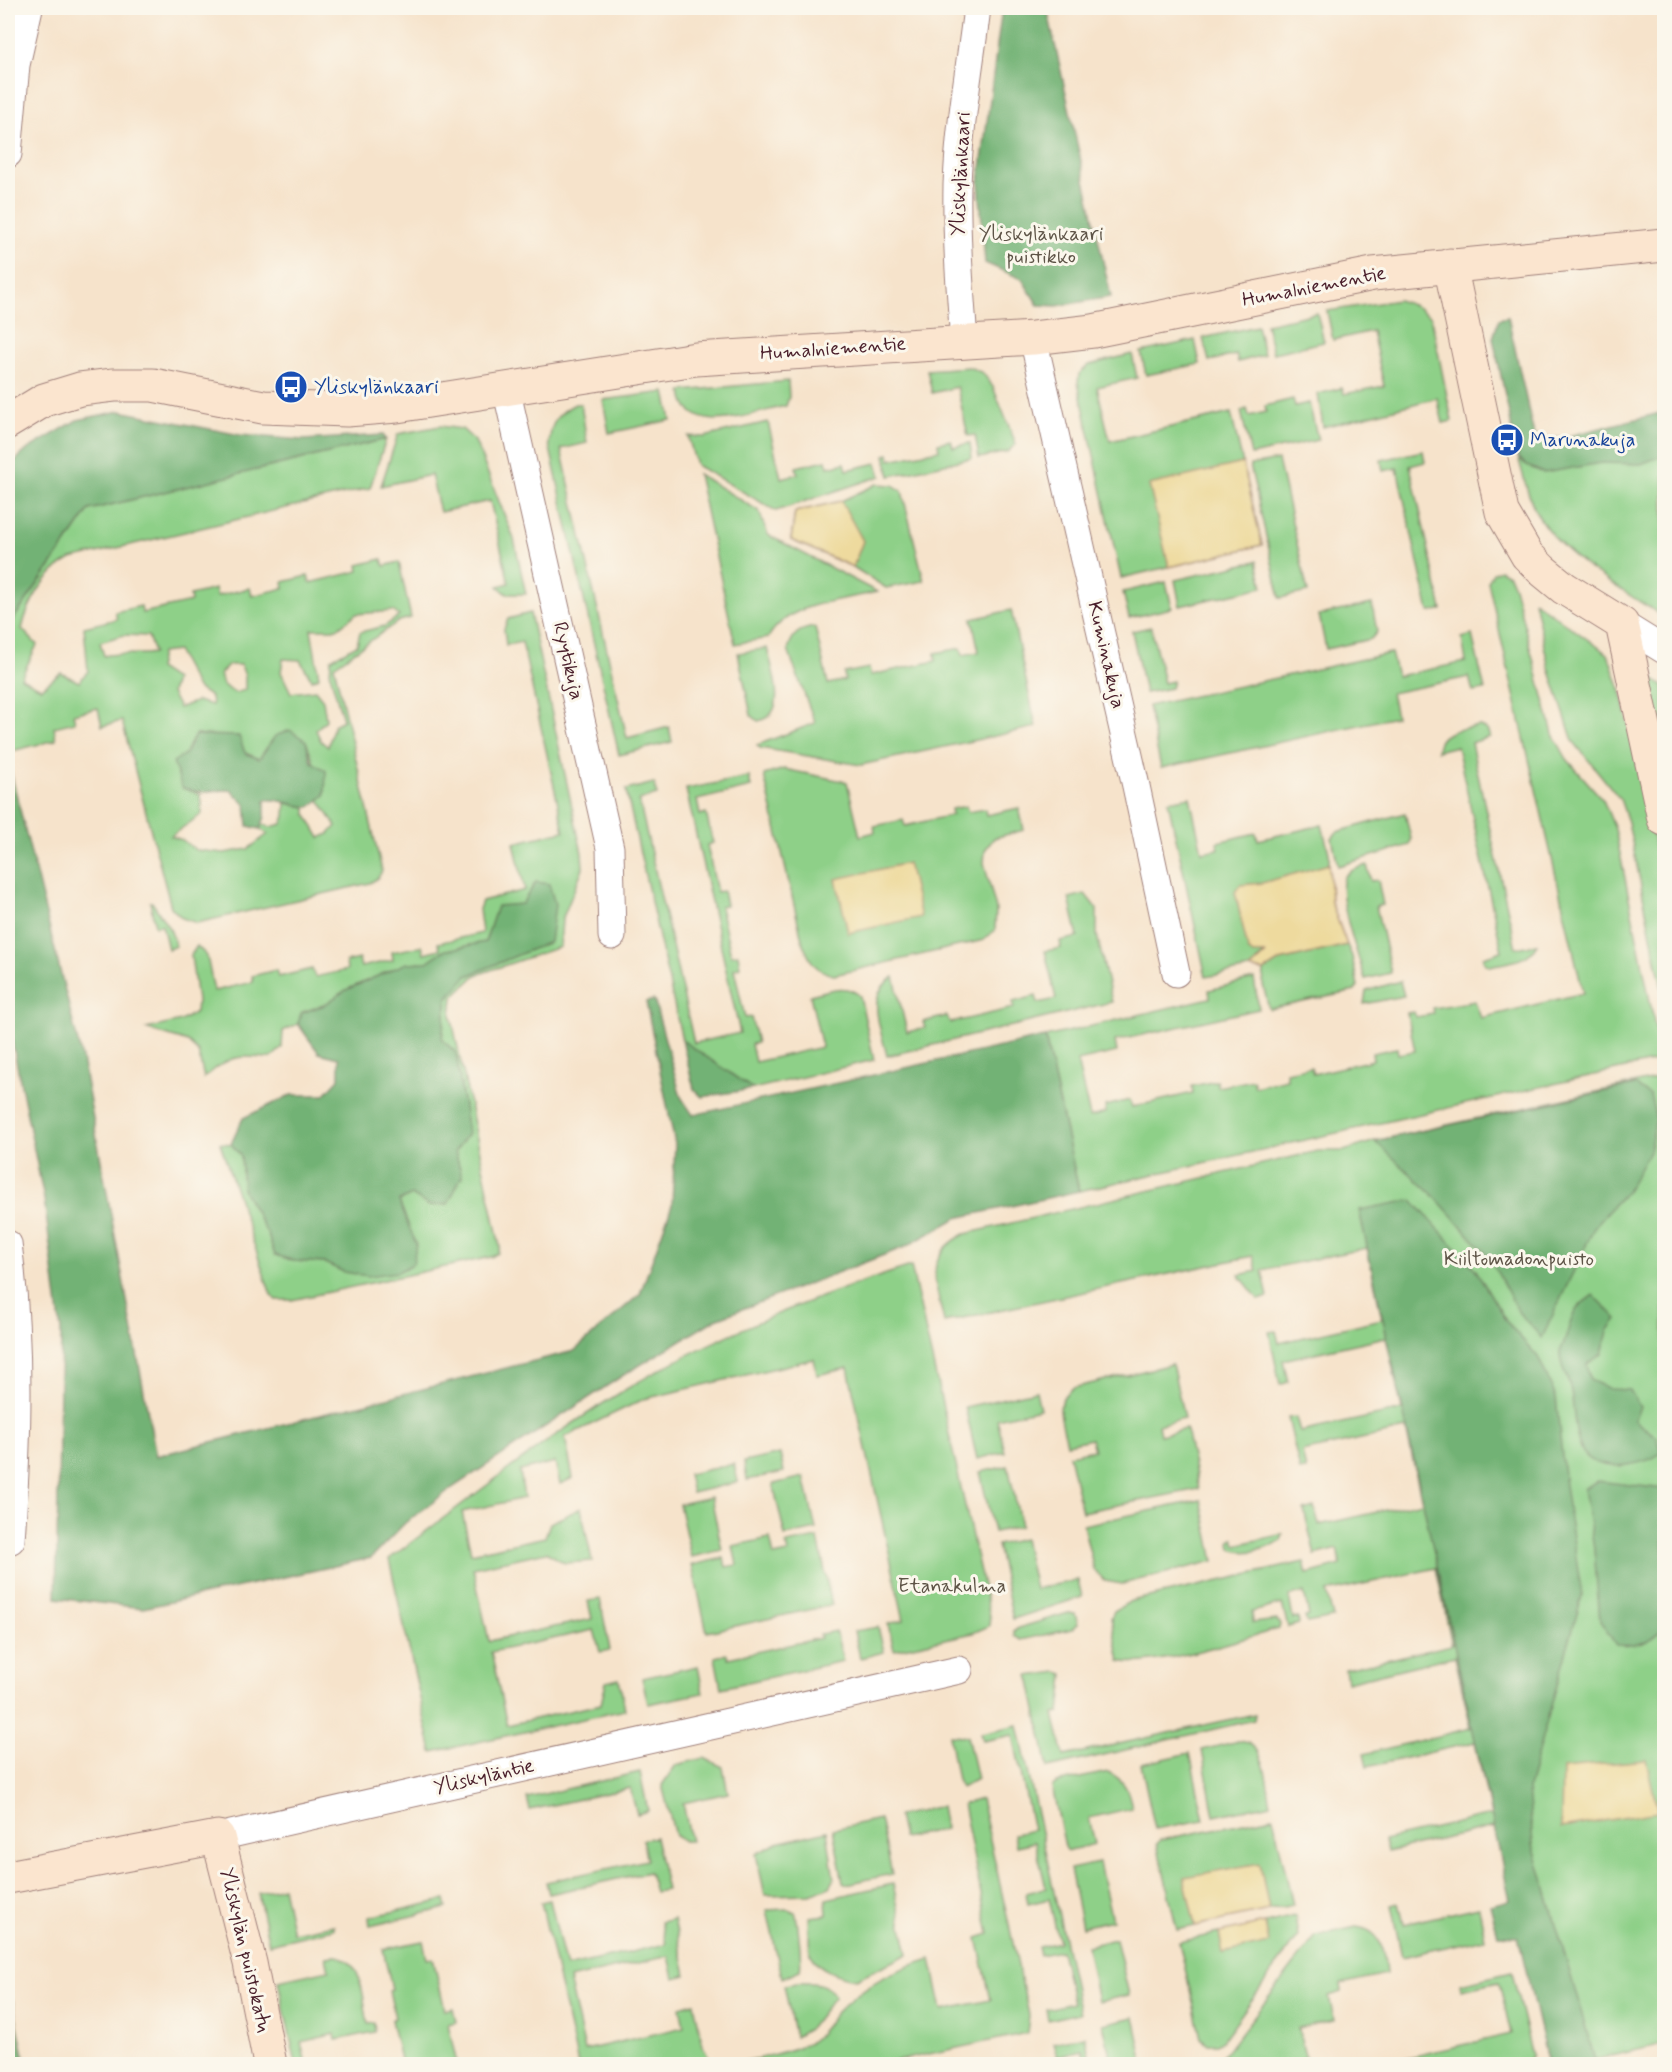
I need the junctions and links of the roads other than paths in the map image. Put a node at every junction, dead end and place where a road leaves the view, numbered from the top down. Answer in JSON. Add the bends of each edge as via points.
{"nodes":[{"id":1,"x":29,"y":8,"type":"edge"},
{"id":2,"x":977,"y":8,"type":"edge"},
{"id":3,"x":8,"y":154,"type":"edge"},
{"id":4,"x":1665,"y":245,"type":"edge"},
{"id":5,"x":1450,"y":265,"type":"junction"},
{"id":6,"x":1033,"y":338,"type":"junction"},
{"id":7,"x":964,"y":341,"type":"junction"},
{"id":8,"x":506,"y":388,"type":"junction"},
{"id":9,"x":8,"y":422,"type":"edge"},
{"id":10,"x":1622,"y":624,"type":"junction"},
{"id":11,"x":1665,"y":650,"type":"edge"},
{"id":12,"x":1665,"y":819,"type":"edge"},
{"id":13,"x":612,"y":936,"type":"dead end"},
{"id":14,"x":1176,"y":973,"type":"dead end"},
{"id":15,"x":8,"y":1244,"type":"edge"},
{"id":16,"x":11,"y":1540,"type":"dead end"},
{"id":17,"x":959,"y":1670,"type":"dead end"},
{"id":18,"x":218,"y":1837,"type":"junction"},
{"id":19,"x":8,"y":1877,"type":"edge"},
{"id":20,"x":270,"y":2064,"type":"edge"}],
"edges":[{"from":1,"to":3,"type":"street","via":[[16,65]]},
{"from":2,"to":7,"type":"street","name":"Yliskylänkaari","via":[[957,184]]},
{"from":4,"to":5,"type":"street","name":"Humalniementie"},
{"from":5,"to":6,"type":"street","name":"Humalniementie","via":[[1373,274],[1142,323]]},
{"from":5,"to":10,"type":"street","via":[[1502,512],[1527,555],[1542,570]]},
{"from":6,"to":7,"type":"street","name":"Humalniementie"},
{"from":6,"to":14,"type":"street","name":"Kuminakuja"},
{"from":7,"to":8,"type":"street","name":"Humalniementie","via":[[696,359]]},
{"from":8,"to":9,"type":"street","name":"Humalniementie","via":[[397,406],[300,410],[231,403],[153,386],[114,385],[80,389],[44,400]]},
{"from":8,"to":13,"type":"street","name":"Ryytikuja","via":[[610,848]]},
{"from":10,"to":11,"type":"street"},
{"from":10,"to":12,"type":"street"},
{"from":15,"to":16,"type":"street","via":[[18,1379]]},
{"from":17,"to":18,"type":"street","name":"Yliskyläntie"},
{"from":18,"to":19,"type":"street","name":"Yliskyläntie"},
{"from":18,"to":20,"type":"street","name":"Yliskylän puistokatu","via":[[250,1963]]}]}
